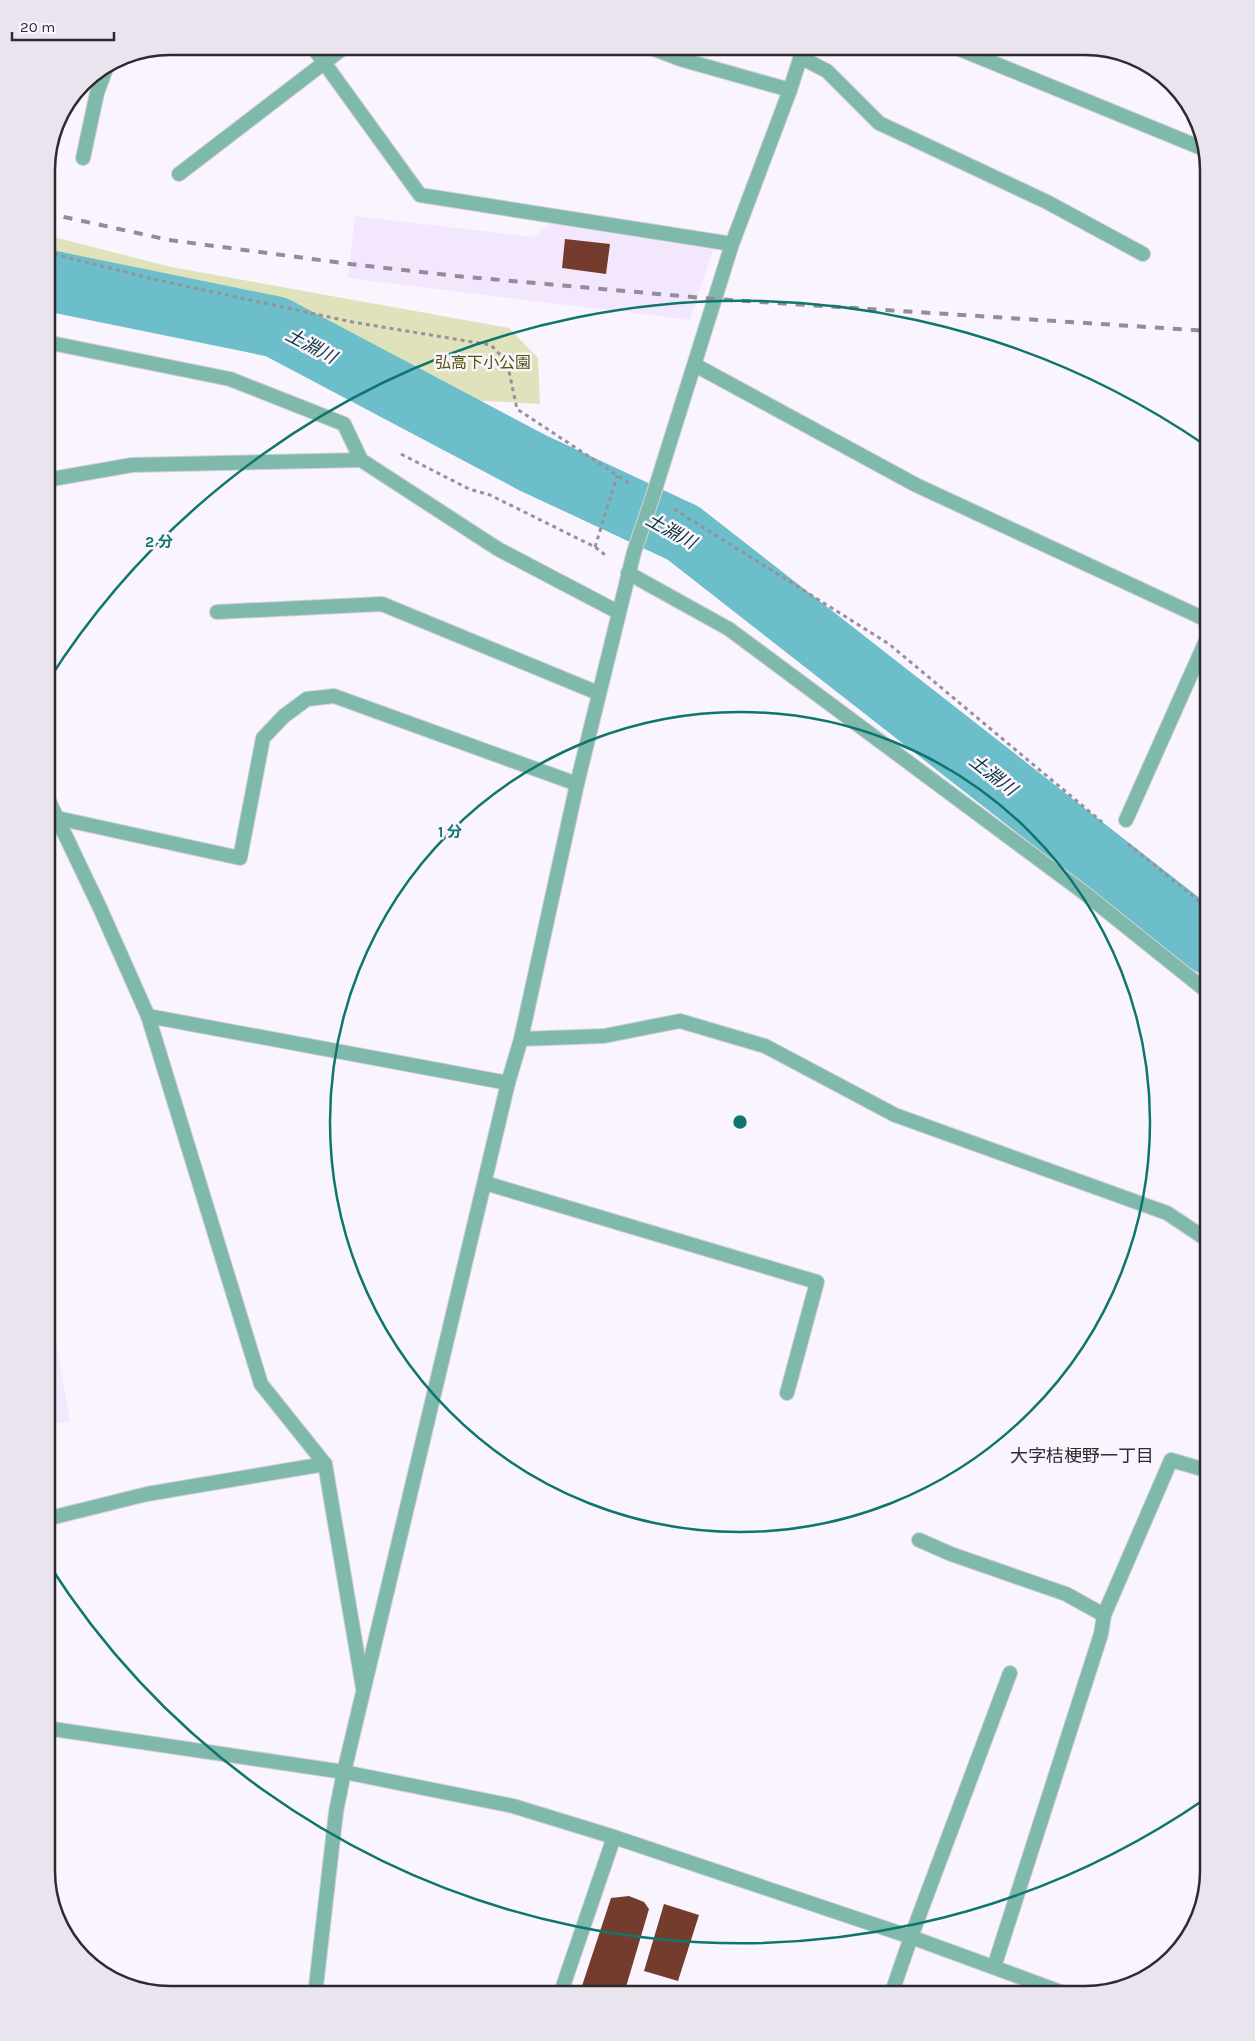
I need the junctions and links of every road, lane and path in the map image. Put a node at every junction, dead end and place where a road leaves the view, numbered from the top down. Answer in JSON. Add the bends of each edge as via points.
{"nodes":[{"id":1,"x":319,"y":55,"type":"edge"},
{"id":2,"x":334,"y":55,"type":"edge"},
{"id":3,"x":670,"y":55,"type":"edge"},
{"id":4,"x":801,"y":55,"type":"edge"},
{"id":5,"x":806,"y":55,"type":"edge"},
{"id":6,"x":974,"y":55,"type":"edge"},
{"id":7,"x":324,"y":62,"type":"junction"},
{"id":8,"x":103,"y":76,"type":"edge"},
{"id":9,"x":790,"y":90,"type":"junction"},
{"id":10,"x":1197,"y":146,"type":"edge"},
{"id":11,"x":83,"y":158,"type":"dead end"},
{"id":12,"x":179,"y":174,"type":"dead end"},
{"id":13,"x":732,"y":244,"type":"junction"},
{"id":14,"x":55,"y":254,"type":"edge"},
{"id":15,"x":1143,"y":254,"type":"dead end"},
{"id":16,"x":55,"y":344,"type":"edge"},
{"id":17,"x":695,"y":365,"type":"junction"},
{"id":18,"x":394,"y":450,"type":"dead end"},
{"id":19,"x":361,"y":460,"type":"junction"},
{"id":20,"x":617,"y":476,"type":"junction"},
{"id":21,"x":55,"y":478,"type":"edge"},
{"id":22,"x":653,"y":496,"type":"junction"},
{"id":23,"x":595,"y":547,"type":"junction"},
{"id":24,"x":628,"y":573,"type":"junction"},
{"id":25,"x":217,"y":612,"type":"dead end"},
{"id":26,"x":618,"y":612,"type":"junction"},
{"id":27,"x":1200,"y":617,"type":"edge"},
{"id":28,"x":1200,"y":654,"type":"edge"},
{"id":29,"x":598,"y":693,"type":"junction"},
{"id":30,"x":577,"y":784,"type":"junction"},
{"id":31,"x":55,"y":814,"type":"edge"},
{"id":32,"x":57,"y":818,"type":"junction"},
{"id":33,"x":1126,"y":820,"type":"dead end"},
{"id":34,"x":1102,"y":823,"type":"dead end"},
{"id":35,"x":1125,"y":842,"type":"dead end"},
{"id":36,"x":1200,"y":902,"type":"edge"},
{"id":37,"x":1200,"y":986,"type":"edge"},
{"id":38,"x":148,"y":1016,"type":"junction"},
{"id":39,"x":521,"y":1039,"type":"junction"},
{"id":40,"x":508,"y":1083,"type":"junction"},
{"id":41,"x":485,"y":1183,"type":"junction"},
{"id":42,"x":1200,"y":1235,"type":"edge"},
{"id":43,"x":787,"y":1393,"type":"dead end"},
{"id":44,"x":325,"y":1464,"type":"junction"},
{"id":45,"x":1200,"y":1468,"type":"edge"},
{"id":46,"x":55,"y":1517,"type":"edge"},
{"id":47,"x":919,"y":1540,"type":"dead end"},
{"id":48,"x":1104,"y":1615,"type":"junction"},
{"id":49,"x":1010,"y":1673,"type":"dead end"},
{"id":50,"x":363,"y":1688,"type":"junction"},
{"id":51,"x":55,"y":1729,"type":"edge"},
{"id":52,"x":344,"y":1772,"type":"junction"},
{"id":53,"x":614,"y":1838,"type":"junction"},
{"id":54,"x":911,"y":1937,"type":"junction"},
{"id":55,"x":994,"y":1967,"type":"junction"},
{"id":56,"x":316,"y":1986,"type":"edge"},
{"id":57,"x":563,"y":1986,"type":"edge"},
{"id":58,"x":894,"y":1986,"type":"edge"},
{"id":59,"x":1045,"y":1986,"type":"edge"}],
"edges":[{"from":1,"to":7,"type":"street"},
{"from":2,"to":7,"type":"street"},
{"from":3,"to":9,"type":"street"},
{"from":4,"to":9,"type":"street"},
{"from":5,"to":15,"type":"street","via":[[827,71],[879,123],[1048,202]]},
{"from":6,"to":10,"type":"street"},
{"from":7,"to":12,"type":"street"},
{"from":7,"to":13,"type":"street","via":[[420,195]]},
{"from":8,"to":11,"type":"street"},
{"from":9,"to":13,"type":"street"},
{"from":13,"to":17,"type":"street"},
{"from":14,"to":20,"type":"path","via":[[352,322],[491,345],[507,362],[517,409]]},
{"from":16,"to":19,"type":"street","via":[[230,379],[344,424]]},
{"from":17,"to":22,"type":"street"},
{"from":17,"to":27,"type":"street","via":[[916,485]]},
{"from":18,"to":23,"type":"path","via":[[469,489],[490,495]]},
{"from":19,"to":21,"type":"street","via":[[132,465]]},
{"from":19,"to":26,"type":"street","via":[[498,549]]},
{"from":20,"to":22,"type":"path"},
{"from":20,"to":23,"type":"path"},
{"from":22,"to":24,"type":"street"},
{"from":22,"to":34,"type":"path","via":[[889,644]]},
{"from":23,"to":24,"type":"path"},
{"from":24,"to":26,"type":"street"},
{"from":24,"to":37,"type":"street","via":[[728,630],[1083,892]]},
{"from":25,"to":29,"type":"street","via":[[382,604]]},
{"from":26,"to":29,"type":"street"},
{"from":28,"to":33,"type":"street"},
{"from":29,"to":30,"type":"street"},
{"from":30,"to":32,"type":"street","via":[[334,696],[307,699],[284,716],[263,738],[240,858]]},
{"from":30,"to":39,"type":"street"},
{"from":31,"to":32,"type":"street"},
{"from":32,"to":38,"type":"street"},
{"from":35,"to":36,"type":"path"},
{"from":38,"to":40,"type":"street"},
{"from":38,"to":44,"type":"street","via":[[261,1384]]},
{"from":39,"to":40,"type":"street"},
{"from":39,"to":42,"type":"street","via":[[604,1036],[680,1021],[699,1026],[766,1046],[894,1115],[1167,1213]]},
{"from":40,"to":41,"type":"street"},
{"from":41,"to":43,"type":"street","via":[[818,1282]]},
{"from":41,"to":50,"type":"street"},
{"from":44,"to":46,"type":"street","via":[[147,1494]]},
{"from":44,"to":50,"type":"street"},
{"from":45,"to":48,"type":"street","via":[[1170,1460]]},
{"from":47,"to":48,"type":"street","via":[[1066,1594]]},
{"from":48,"to":55,"type":"street","via":[[1101,1634]]},
{"from":49,"to":54,"type":"street"},
{"from":50,"to":52,"type":"street"},
{"from":51,"to":52,"type":"street"},
{"from":52,"to":53,"type":"street","via":[[513,1806]]},
{"from":52,"to":56,"type":"street","via":[[336,1812]]},
{"from":53,"to":54,"type":"street"},
{"from":53,"to":57,"type":"street"},
{"from":54,"to":55,"type":"street"},
{"from":54,"to":58,"type":"street"},
{"from":55,"to":59,"type":"street"}]}
